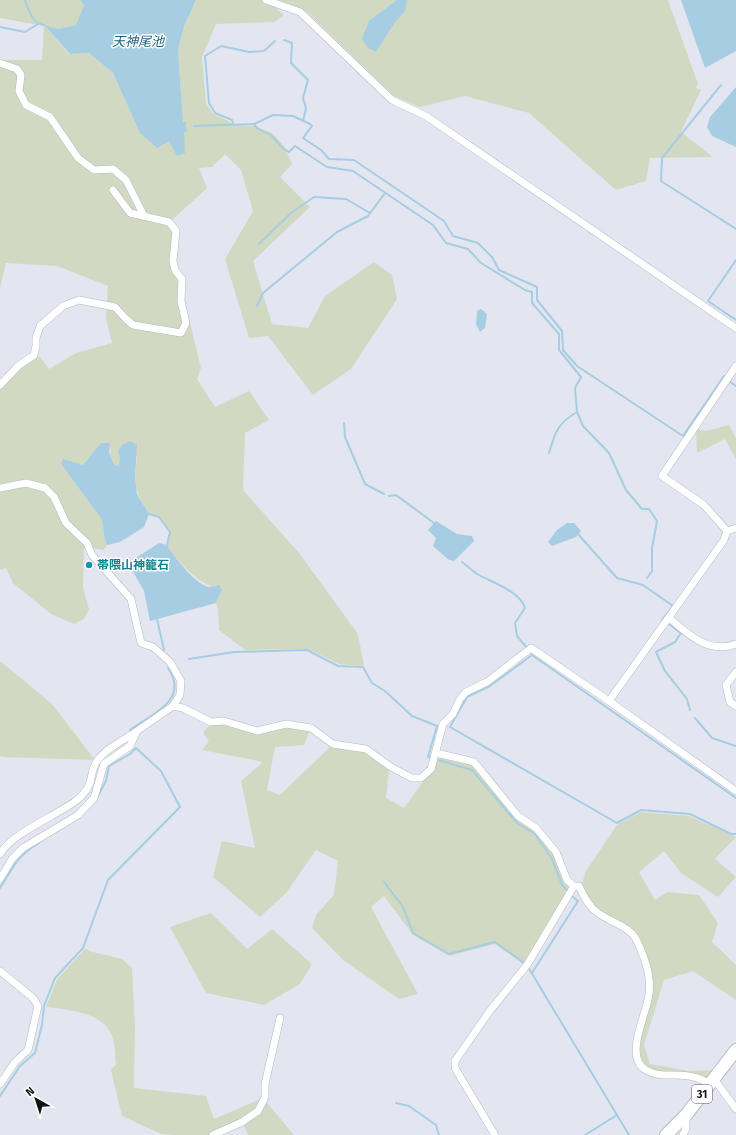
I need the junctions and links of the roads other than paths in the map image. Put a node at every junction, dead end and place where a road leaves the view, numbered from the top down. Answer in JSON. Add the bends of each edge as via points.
{"nodes":[{"id":1,"x":266,"y":0,"type":"edge"},
{"id":2,"x":0,"y":63,"type":"edge"},
{"id":3,"x":113,"y":190,"type":"dead end"},
{"id":4,"x":144,"y":216,"type":"junction"},
{"id":5,"x":736,"y":328,"type":"edge"},
{"id":6,"x":736,"y":366,"type":"edge"},
{"id":7,"x":0,"y":385,"type":"edge"},
{"id":8,"x":0,"y":488,"type":"edge"},
{"id":9,"x":736,"y":528,"type":"edge"},
{"id":10,"x":727,"y":531,"type":"junction"},
{"id":11,"x":669,"y":618,"type":"junction"},
{"id":12,"x":736,"y":644,"type":"edge"},
{"id":13,"x":736,"y":672,"type":"edge"},
{"id":14,"x":609,"y":701,"type":"junction"},
{"id":15,"x":173,"y":706,"type":"junction"},
{"id":16,"x":736,"y":706,"type":"edge"},
{"id":17,"x":137,"y":731,"type":"junction"},
{"id":18,"x":436,"y":753,"type":"junction"},
{"id":19,"x":736,"y":791,"type":"edge"},
{"id":20,"x":0,"y":854,"type":"edge"},
{"id":21,"x":0,"y":879,"type":"edge"},
{"id":22,"x":574,"y":886,"type":"junction"},
{"id":23,"x":0,"y":972,"type":"edge"},
{"id":24,"x":280,"y":1018,"type":"dead end"},
{"id":25,"x":736,"y":1050,"type":"edge"},
{"id":26,"x":712,"y":1081,"type":"junction"},
{"id":27,"x":0,"y":1084,"type":"edge"},
{"id":28,"x":736,"y":1109,"type":"edge"},
{"id":29,"x":686,"y":1116,"type":"junction"},
{"id":30,"x":213,"y":1135,"type":"edge"},
{"id":31,"x":496,"y":1135,"type":"edge"},
{"id":32,"x":666,"y":1135,"type":"edge"},
{"id":33,"x":683,"y":1135,"type":"edge"}],
"edges":[{"from":1,"to":5,"type":"street","via":[[300,12],[392,100],[426,116]]},
{"from":2,"to":4,"type":"street","via":[[17,69],[21,75],[19,91],[26,105],[50,117],[78,158],[94,170],[113,168],[126,180]]},
{"from":3,"to":4,"type":"street","via":[[130,213]]},
{"from":4,"to":7,"type":"street","via":[[169,222],[176,231],[173,261],[175,270],[182,279],[181,301],[186,323],[181,333],[133,324],[110,304],[80,300],[72,302],[63,306],[40,326],[34,355],[18,366]]},
{"from":6,"to":10,"type":"street","via":[[662,476],[704,506]]},
{"from":8,"to":15,"type":"street","via":[[26,484],[45,488],[54,497],[66,523],[87,543],[92,555],[131,599],[141,643],[153,647],[170,662],[182,681],[180,695]]},
{"from":9,"to":10,"type":"street"},
{"from":10,"to":11,"type":"street","via":[[724,540]]},
{"from":11,"to":12,"type":"street","via":[[696,641],[724,648]]},
{"from":11,"to":14,"type":"street"},
{"from":13,"to":16,"type":"street","via":[[726,686],[730,702]]},
{"from":14,"to":18,"type":"street","via":[[529,650],[487,682],[466,692],[453,714],[443,724]]},
{"from":14,"to":19,"type":"street"},
{"from":15,"to":17,"type":"street"},
{"from":15,"to":18,"type":"street","via":[[183,708],[211,722],[224,721],[257,731],[286,724],[311,728],[333,744],[366,749],[412,778],[421,778],[431,769]]},
{"from":17,"to":20,"type":"street","via":[[103,753],[96,762],[89,788],[76,800],[18,836]]},
{"from":17,"to":21,"type":"street","via":[[130,746],[104,764],[94,798],[84,809],[23,848],[12,858]]},
{"from":18,"to":22,"type":"street","via":[[474,762],[518,816],[536,828],[556,852],[567,880]]},
{"from":22,"to":26,"type":"street","via":[[579,886],[586,901],[598,913],[628,930],[636,939],[649,973],[650,993],[635,1050],[636,1060],[644,1069],[656,1075],[693,1076]]},
{"from":22,"to":31,"type":"street","via":[[527,964],[455,1061],[455,1068]]},
{"from":23,"to":27,"type":"street","via":[[33,998],[38,1006],[28,1050],[15,1062]]},
{"from":24,"to":30,"type":"street","via":[[265,1084],[265,1097],[258,1111],[242,1122]]},
{"from":25,"to":26,"type":"main road","number":"31"},
{"from":26,"to":28,"type":"street"},
{"from":26,"to":29,"type":"main road","number":"31"},
{"from":29,"to":32,"type":"main road","number":"31"},
{"from":29,"to":33,"type":"street"}]}
